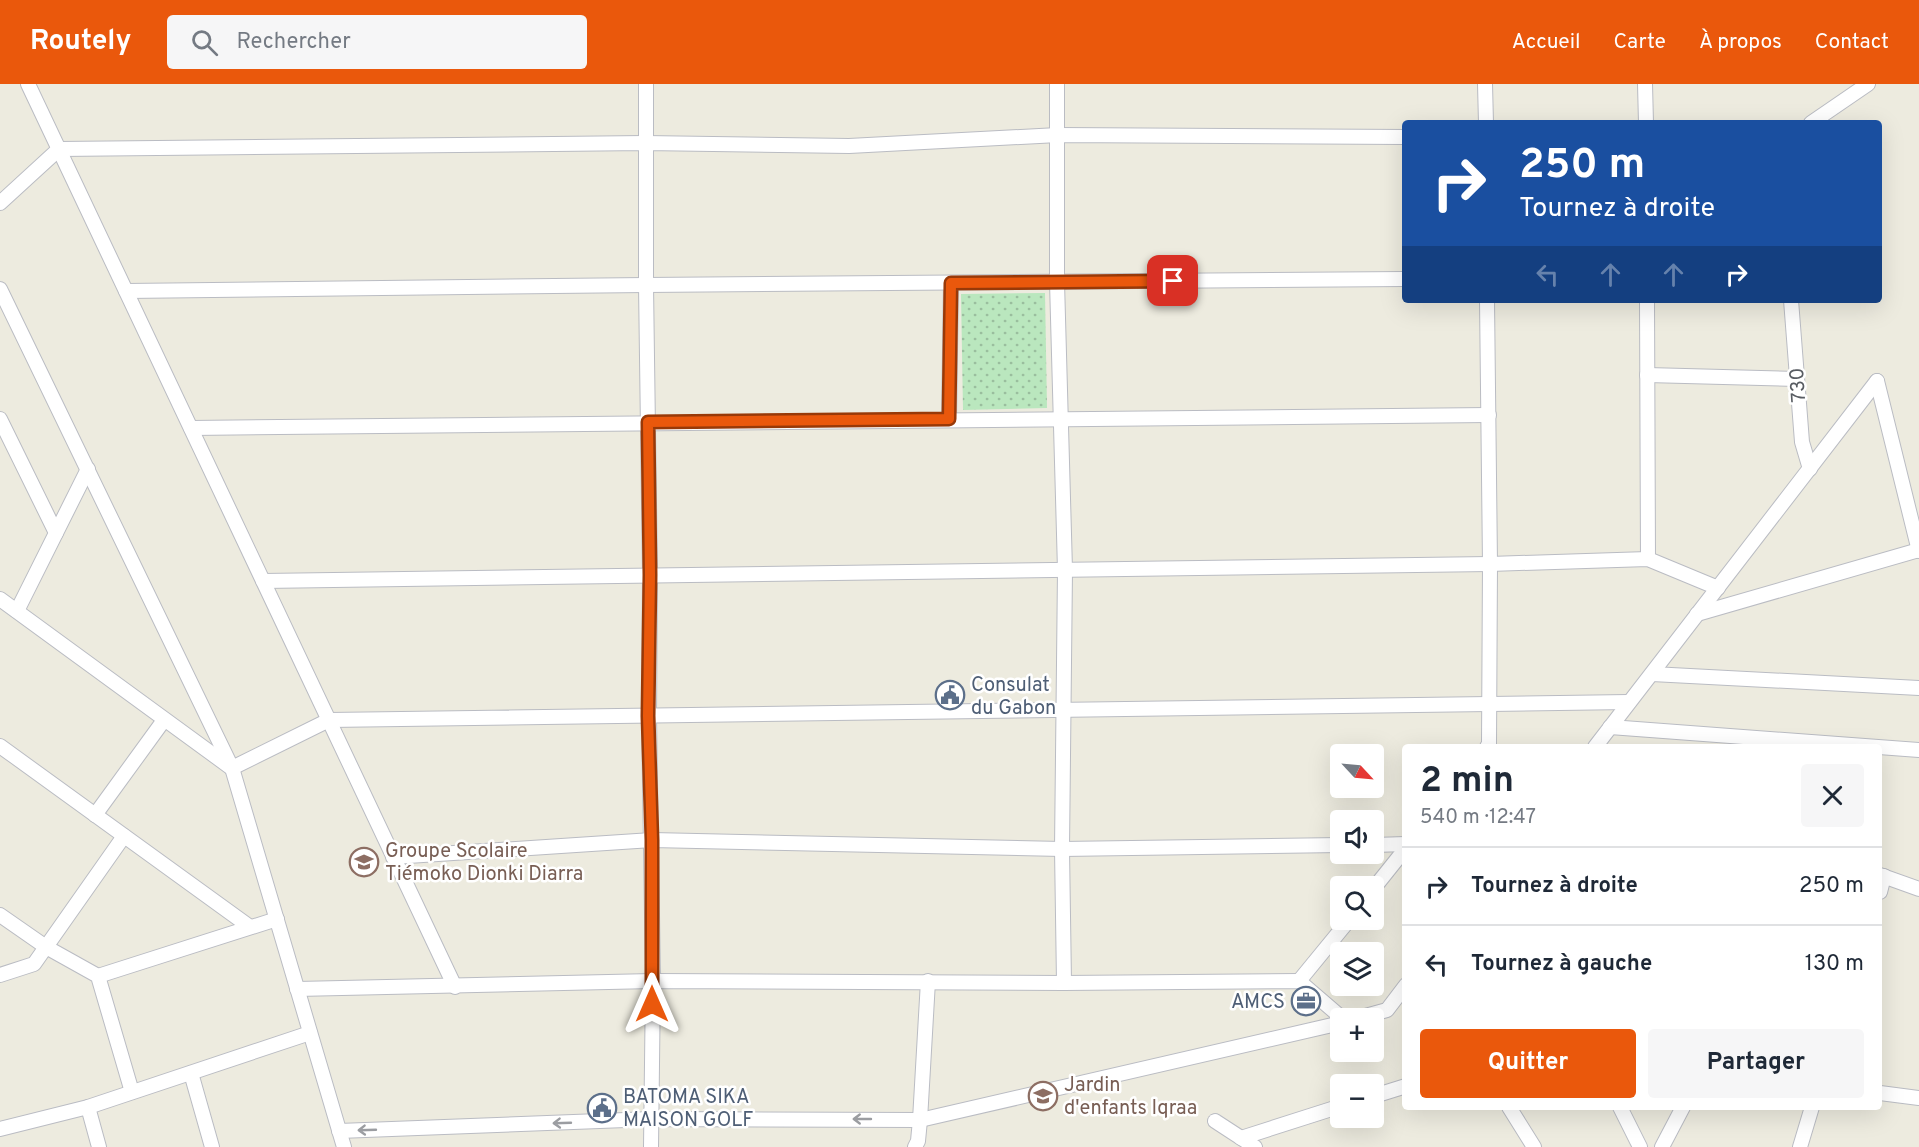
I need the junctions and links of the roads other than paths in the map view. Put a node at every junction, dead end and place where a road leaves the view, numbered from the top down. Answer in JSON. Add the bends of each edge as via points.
{"nodes":[{"id":1,"x":28,"y":84,"type":"edge"},
{"id":2,"x":646,"y":84,"type":"edge"},
{"id":3,"x":1057,"y":84,"type":"edge"},
{"id":4,"x":1485,"y":84,"type":"edge"},
{"id":5,"x":1645,"y":84,"type":"edge"},
{"id":6,"x":1868,"y":84,"type":"edge"},
{"id":7,"x":1486,"y":120,"type":"edge"},
{"id":8,"x":1646,"y":120,"type":"edge"},
{"id":9,"x":1815,"y":120,"type":"edge"},
{"id":10,"x":1058,"y":135,"type":"junction"},
{"id":11,"x":1402,"y":137,"type":"edge"},
{"id":12,"x":645,"y":143,"type":"junction"},
{"id":13,"x":59,"y":149,"type":"junction"},
{"id":14,"x":0,"y":203,"type":"edge"},
{"id":15,"x":1402,"y":279,"type":"edge"},
{"id":16,"x":1057,"y":282,"type":"junction"},
{"id":17,"x":951,"y":283,"type":"junction"},
{"id":18,"x":646,"y":285,"type":"junction"},
{"id":19,"x":0,"y":289,"type":"edge"},
{"id":20,"x":126,"y":291,"type":"junction"},
{"id":21,"x":1487,"y":303,"type":"edge"},
{"id":22,"x":1647,"y":303,"type":"edge"},
{"id":23,"x":1791,"y":303,"type":"edge"},
{"id":24,"x":1647,"y":375,"type":"junction"},
{"id":25,"x":1797,"y":379,"type":"junction"},
{"id":26,"x":1489,"y":415,"type":"junction"},
{"id":27,"x":1061,"y":418,"type":"junction"},
{"id":28,"x":0,"y":419,"type":"edge"},
{"id":29,"x":949,"y":419,"type":"junction"},
{"id":30,"x":648,"y":422,"type":"junction"},
{"id":31,"x":191,"y":428,"type":"junction"},
{"id":32,"x":88,"y":469,"type":"junction"},
{"id":33,"x":1810,"y":469,"type":"junction"},
{"id":34,"x":56,"y":533,"type":"junction"},
{"id":35,"x":1919,"y":550,"type":"edge"},
{"id":36,"x":1648,"y":559,"type":"junction"},
{"id":37,"x":1490,"y":564,"type":"junction"},
{"id":38,"x":1065,"y":570,"type":"junction"},
{"id":39,"x":650,"y":575,"type":"junction"},
{"id":40,"x":263,"y":581,"type":"junction"},
{"id":41,"x":1718,"y":588,"type":"junction"},
{"id":42,"x":6,"y":607,"type":"edge"},
{"id":43,"x":1697,"y":614,"type":"junction"},
{"id":44,"x":1652,"y":674,"type":"junction"},
{"id":45,"x":1919,"y":688,"type":"edge"},
{"id":46,"x":1629,"y":702,"type":"junction"},
{"id":47,"x":1490,"y":704,"type":"junction"},
{"id":48,"x":1065,"y":711,"type":"junction"},
{"id":49,"x":648,"y":716,"type":"junction"},
{"id":50,"x":165,"y":720,"type":"junction"},
{"id":51,"x":329,"y":720,"type":"junction"},
{"id":52,"x":1610,"y":727,"type":"junction"},
{"id":53,"x":1709,"y":735,"type":"junction"},
{"id":54,"x":1489,"y":744,"type":"edge"},
{"id":55,"x":1597,"y":744,"type":"edge"},
{"id":56,"x":1703,"y":744,"type":"edge"},
{"id":57,"x":1835,"y":744,"type":"edge"},
{"id":58,"x":0,"y":746,"type":"edge"},
{"id":59,"x":1882,"y":747,"type":"edge"},
{"id":60,"x":1919,"y":750,"type":"edge"},
{"id":61,"x":232,"y":768,"type":"junction"},
{"id":62,"x":95,"y":815,"type":"junction"},
{"id":63,"x":124,"y":836,"type":"junction"},
{"id":64,"x":652,"y":840,"type":"junction"},
{"id":65,"x":1330,"y":845,"type":"edge"},
{"id":66,"x":1384,"y":845,"type":"edge"},
{"id":67,"x":1402,"y":846,"type":"edge"},
{"id":68,"x":1062,"y":849,"type":"junction"},
{"id":69,"x":1402,"y":851,"type":"edge"},
{"id":70,"x":393,"y":857,"type":"junction"},
{"id":71,"x":1882,"y":875,"type":"edge"},
{"id":72,"x":1383,"y":876,"type":"edge"},
{"id":73,"x":1919,"y":889,"type":"edge"},
{"id":74,"x":0,"y":915,"type":"edge"},
{"id":75,"x":277,"y":919,"type":"junction"},
{"id":76,"x":250,"y":927,"type":"junction"},
{"id":77,"x":1340,"y":930,"type":"edge"},
{"id":78,"x":46,"y":947,"type":"junction"},
{"id":79,"x":0,"y":975,"type":"edge"},
{"id":80,"x":98,"y":976,"type":"junction"},
{"id":81,"x":653,"y":981,"type":"junction"},
{"id":82,"x":928,"y":981,"type":"junction"},
{"id":83,"x":1299,"y":981,"type":"junction"},
{"id":84,"x":1064,"y":983,"type":"junction"},
{"id":85,"x":455,"y":987,"type":"junction"},
{"id":86,"x":297,"y":989,"type":"junction"},
{"id":87,"x":1402,"y":991,"type":"edge"},
{"id":88,"x":1330,"y":1008,"type":"edge"},
{"id":89,"x":1384,"y":1011,"type":"edge"},
{"id":90,"x":1330,"y":1026,"type":"edge"},
{"id":91,"x":310,"y":1033,"type":"junction"},
{"id":92,"x":191,"y":1073,"type":"junction"},
{"id":93,"x":1402,"y":1087,"type":"edge"},
{"id":94,"x":132,"y":1092,"type":"junction"},
{"id":95,"x":1384,"y":1093,"type":"edge"},
{"id":96,"x":1882,"y":1093,"type":"edge"},
{"id":97,"x":1919,"y":1098,"type":"edge"},
{"id":98,"x":88,"y":1107,"type":"junction"},
{"id":99,"x":1330,"y":1110,"type":"edge"},
{"id":100,"x":1511,"y":1110,"type":"edge"},
{"id":101,"x":1622,"y":1110,"type":"edge"},
{"id":102,"x":1681,"y":1110,"type":"edge"},
{"id":103,"x":1811,"y":1110,"type":"edge"},
{"id":104,"x":652,"y":1119,"type":"junction"},
{"id":105,"x":920,"y":1120,"type":"junction"},
{"id":106,"x":1215,"y":1121,"type":"dead end"},
{"id":107,"x":0,"y":1129,"type":"edge"},
{"id":108,"x":339,"y":1131,"type":"junction"},
{"id":109,"x":1241,"y":1138,"type":"junction"},
{"id":110,"x":921,"y":1145,"type":"edge"},
{"id":111,"x":99,"y":1147,"type":"edge"},
{"id":112,"x":212,"y":1147,"type":"edge"},
{"id":113,"x":344,"y":1147,"type":"edge"},
{"id":114,"x":651,"y":1147,"type":"edge"},
{"id":115,"x":1255,"y":1147,"type":"edge"},
{"id":116,"x":1534,"y":1147,"type":"edge"},
{"id":117,"x":1640,"y":1147,"type":"edge"},
{"id":118,"x":1662,"y":1147,"type":"edge"},
{"id":119,"x":1800,"y":1147,"type":"edge"}],
"edges":[{"from":1,"to":13,"type":"street"},
{"from":2,"to":12,"type":"street"},
{"from":3,"to":10,"type":"street"},
{"from":4,"to":7,"type":"street"},
{"from":5,"to":8,"type":"street"},
{"from":6,"to":9,"type":"street"},
{"from":10,"to":11,"type":"street"},
{"from":10,"to":12,"type":"street","via":[[849,146]]},
{"from":10,"to":16,"type":"street"},
{"from":12,"to":13,"type":"street"},
{"from":12,"to":18,"type":"street"},
{"from":13,"to":14,"type":"street"},
{"from":13,"to":20,"type":"street"},
{"from":15,"to":16,"type":"street"},
{"from":16,"to":17,"type":"street"},
{"from":16,"to":27,"type":"street"},
{"from":17,"to":18,"type":"street"},
{"from":17,"to":29,"type":"street"},
{"from":18,"to":20,"type":"street"},
{"from":18,"to":30,"type":"street"},
{"from":19,"to":32,"type":"street"},
{"from":20,"to":31,"type":"street"},
{"from":21,"to":26,"type":"street"},
{"from":22,"to":24,"type":"street"},
{"from":23,"to":25,"type":"street","name":"730"},
{"from":24,"to":25,"type":"street"},
{"from":24,"to":36,"type":"street"},
{"from":25,"to":33,"type":"street","name":"730","via":[[1802,442]]},
{"from":26,"to":27,"type":"street"},
{"from":26,"to":37,"type":"street"},
{"from":27,"to":29,"type":"street"},
{"from":27,"to":38,"type":"street"},
{"from":28,"to":34,"type":"street"},
{"from":29,"to":30,"type":"street"},
{"from":30,"to":31,"type":"street"},
{"from":30,"to":39,"type":"street"},
{"from":31,"to":40,"type":"street"},
{"from":32,"to":34,"type":"street"},
{"from":32,"to":61,"type":"street"},
{"from":33,"to":35,"type":"street","via":[[1877,381]]},
{"from":33,"to":41,"type":"street"},
{"from":34,"to":42,"type":"street"},
{"from":35,"to":43,"type":"street"},
{"from":36,"to":37,"type":"street"},
{"from":36,"to":41,"type":"street"},
{"from":37,"to":38,"type":"street"},
{"from":37,"to":47,"type":"street"},
{"from":38,"to":39,"type":"street"},
{"from":38,"to":48,"type":"street"},
{"from":39,"to":40,"type":"street"},
{"from":39,"to":49,"type":"street"},
{"from":40,"to":51,"type":"street"},
{"from":41,"to":43,"type":"street"},
{"from":42,"to":50,"type":"street"},
{"from":43,"to":44,"type":"street"},
{"from":44,"to":45,"type":"street"},
{"from":44,"to":46,"type":"street"},
{"from":46,"to":47,"type":"street"},
{"from":46,"to":52,"type":"street"},
{"from":47,"to":48,"type":"street"},
{"from":47,"to":54,"type":"street"},
{"from":48,"to":49,"type":"street"},
{"from":48,"to":68,"type":"street"},
{"from":49,"to":51,"type":"street"},
{"from":49,"to":64,"type":"street"},
{"from":50,"to":61,"type":"street"},
{"from":50,"to":62,"type":"street"},
{"from":51,"to":61,"type":"street"},
{"from":51,"to":70,"type":"street"},
{"from":52,"to":53,"type":"street"},
{"from":52,"to":55,"type":"street"},
{"from":53,"to":56,"type":"street"},
{"from":53,"to":57,"type":"street"},
{"from":58,"to":62,"type":"street"},
{"from":59,"to":60,"type":"street"},
{"from":61,"to":75,"type":"street"},
{"from":62,"to":63,"type":"street"},
{"from":63,"to":76,"type":"street"},
{"from":63,"to":78,"type":"street"},
{"from":64,"to":68,"type":"street"},
{"from":64,"to":70,"type":"street"},
{"from":64,"to":81,"type":"street"},
{"from":65,"to":68,"type":"street"},
{"from":66,"to":67,"type":"street"},
{"from":68,"to":84,"type":"street"},
{"from":69,"to":72,"type":"street"},
{"from":70,"to":85,"type":"street"},
{"from":71,"to":73,"type":"street"},
{"from":74,"to":78,"type":"street"},
{"from":75,"to":76,"type":"street"},
{"from":75,"to":86,"type":"street"},
{"from":76,"to":80,"type":"street"},
{"from":77,"to":83,"type":"street"},
{"from":78,"to":79,"type":"street","via":[[34,964]]},
{"from":78,"to":80,"type":"street"},
{"from":80,"to":94,"type":"street"},
{"from":81,"to":82,"type":"street"},
{"from":81,"to":85,"type":"street"},
{"from":81,"to":104,"type":"street"},
{"from":82,"to":84,"type":"street"},
{"from":82,"to":105,"type":"street"},
{"from":83,"to":84,"type":"street"},
{"from":83,"to":88,"type":"street"},
{"from":85,"to":86,"type":"street"},
{"from":86,"to":91,"type":"street"},
{"from":87,"to":89,"type":"street"},
{"from":90,"to":105,"type":"street"},
{"from":91,"to":92,"type":"street"},
{"from":91,"to":108,"type":"street"},
{"from":92,"to":94,"type":"street"},
{"from":92,"to":112,"type":"street"},
{"from":93,"to":95,"type":"street"},
{"from":94,"to":98,"type":"street"},
{"from":96,"to":97,"type":"street"},
{"from":98,"to":107,"type":"street"},
{"from":98,"to":111,"type":"street"},
{"from":99,"to":109,"type":"street"},
{"from":100,"to":116,"type":"street"},
{"from":101,"to":117,"type":"street"},
{"from":102,"to":118,"type":"street"},
{"from":103,"to":119,"type":"street"},
{"from":105,"to":104,"type":"street","one_way":true},
{"from":104,"to":108,"type":"street","one_way":true},
{"from":104,"to":114,"type":"street"},
{"from":105,"to":110,"type":"street"},
{"from":106,"to":109,"type":"street"},
{"from":108,"to":113,"type":"street"},
{"from":109,"to":115,"type":"street"}]}
